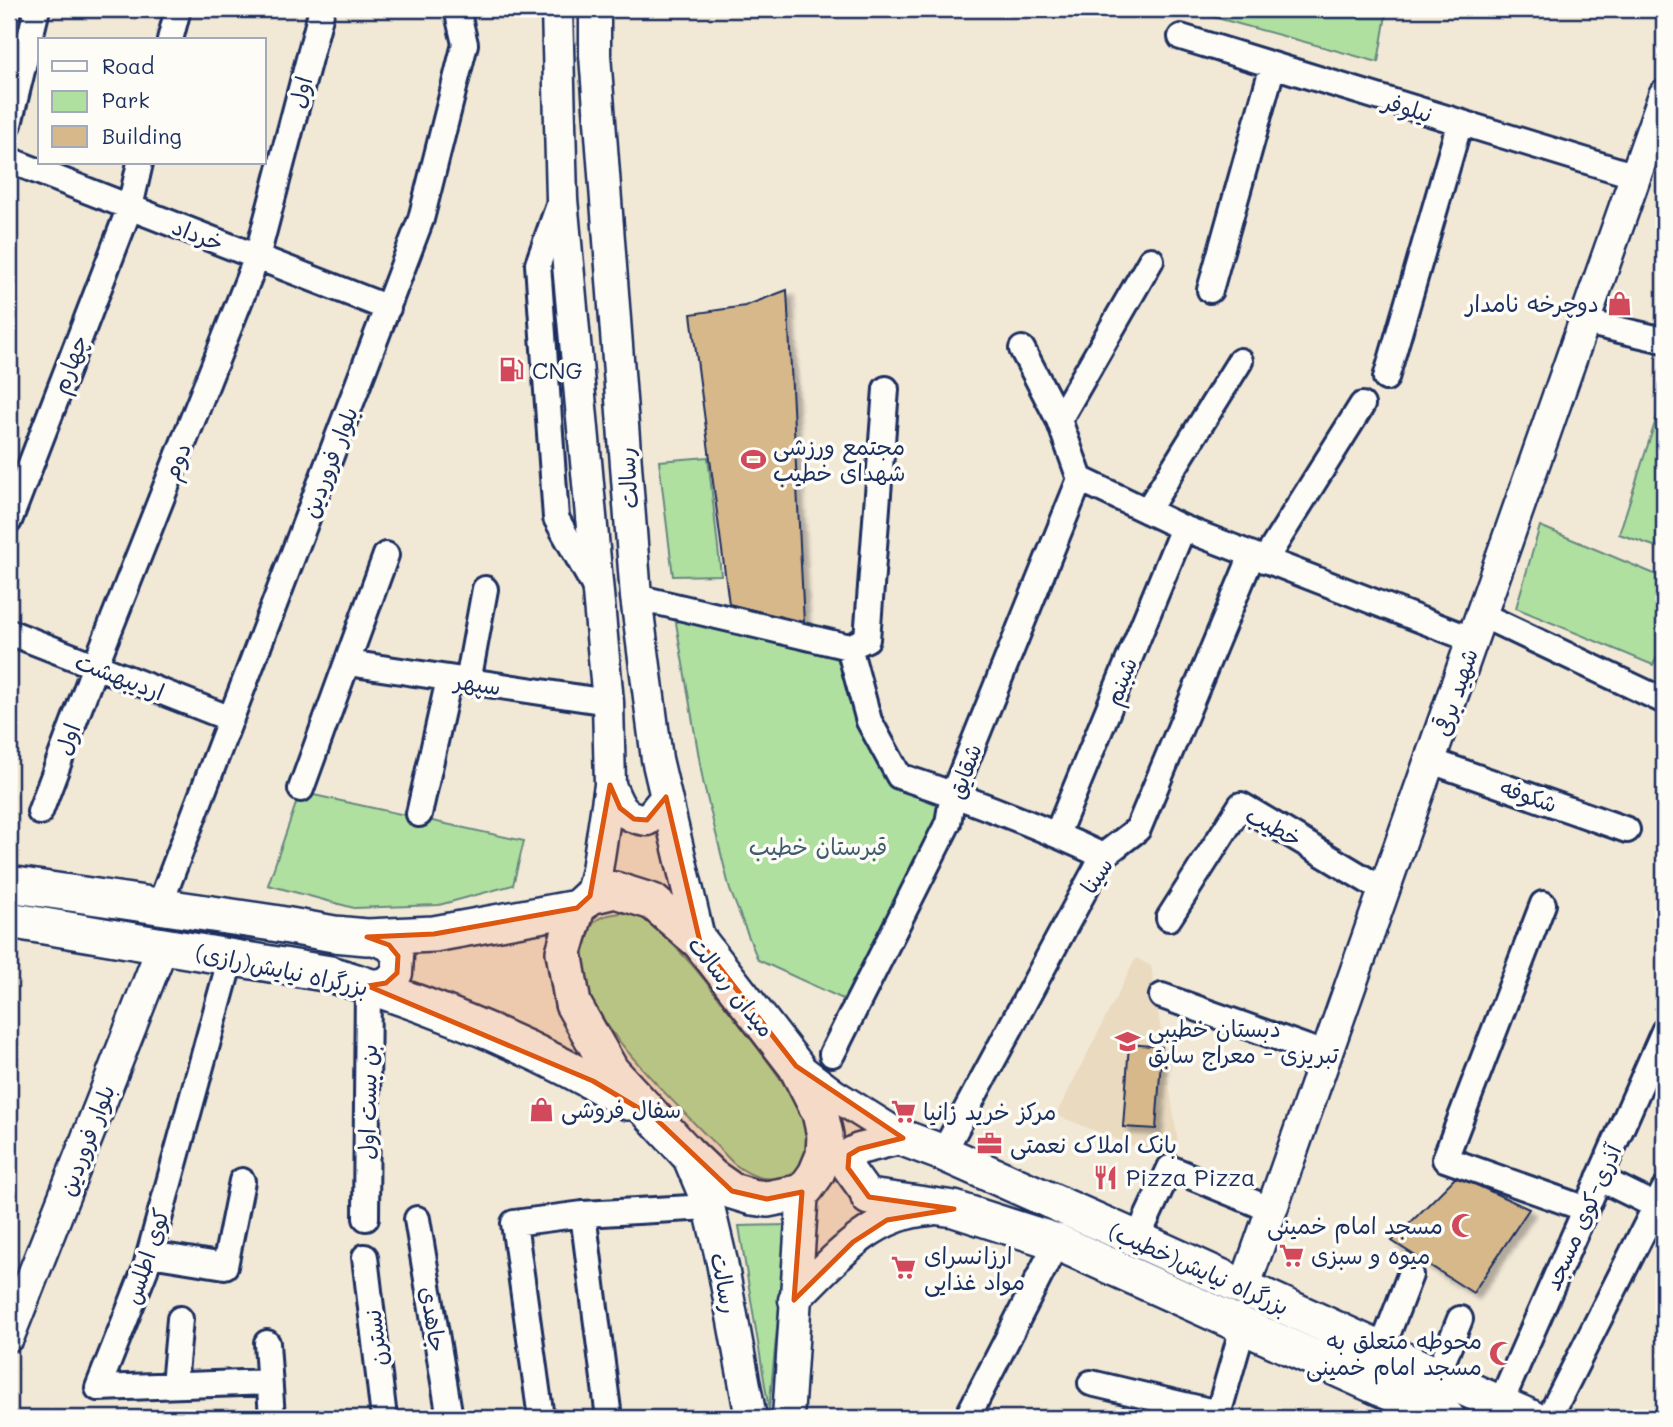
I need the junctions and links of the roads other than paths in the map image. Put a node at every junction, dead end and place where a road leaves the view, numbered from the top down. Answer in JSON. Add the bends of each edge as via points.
{"nodes":[{"id":1,"x":37,"y":9,"type":"edge"},
{"id":2,"x":178,"y":9,"type":"edge"},
{"id":3,"x":322,"y":9,"type":"edge"},
{"id":4,"x":457,"y":9,"type":"edge"},
{"id":5,"x":557,"y":9,"type":"edge"},
{"id":6,"x":595,"y":9,"type":"edge"},
{"id":7,"x":1181,"y":37,"type":"dead end"},
{"id":8,"x":171,"y":38,"type":"edge"},
{"id":9,"x":1273,"y":65,"type":"junction"},
{"id":10,"x":1664,"y":94,"type":"edge"},
{"id":11,"x":1460,"y":122,"type":"junction"},
{"id":12,"x":9,"y":124,"type":"edge"},
{"id":13,"x":1657,"y":135,"type":"edge"},
{"id":14,"x":9,"y":160,"type":"edge"},
{"id":15,"x":140,"y":164,"type":"edge"},
{"id":16,"x":1636,"y":176,"type":"junction"},
{"id":17,"x":130,"y":207,"type":"junction"},
{"id":18,"x":257,"y":257,"type":"junction"},
{"id":19,"x":1152,"y":260,"type":"dead end"},
{"id":20,"x":1210,"y":290,"type":"dead end"},
{"id":21,"x":388,"y":308,"type":"junction"},
{"id":22,"x":1586,"y":322,"type":"junction"},
{"id":23,"x":1664,"y":340,"type":"edge"},
{"id":24,"x":1022,"y":349,"type":"dead end"},
{"id":25,"x":1240,"y":361,"type":"dead end"},
{"id":26,"x":1386,"y":378,"type":"dead end"},
{"id":27,"x":886,"y":389,"type":"dead end"},
{"id":28,"x":1362,"y":405,"type":"dead end"},
{"id":29,"x":1059,"y":420,"type":"junction"},
{"id":30,"x":1080,"y":479,"type":"junction"},
{"id":31,"x":1147,"y":511,"type":"junction"},
{"id":32,"x":9,"y":521,"type":"edge"},
{"id":33,"x":1183,"y":528,"type":"junction"},
{"id":34,"x":386,"y":555,"type":"dead end"},
{"id":35,"x":1258,"y":558,"type":"junction"},
{"id":36,"x":485,"y":589,"type":"dead end"},
{"id":37,"x":636,"y":597,"type":"junction"},
{"id":38,"x":1478,"y":627,"type":"junction"},
{"id":39,"x":9,"y":632,"type":"edge"},
{"id":40,"x":849,"y":647,"type":"junction"},
{"id":41,"x":348,"y":663,"type":"junction"},
{"id":42,"x":94,"y":666,"type":"junction"},
{"id":43,"x":458,"y":680,"type":"junction"},
{"id":44,"x":1664,"y":701,"type":"edge"},
{"id":45,"x":608,"y":702,"type":"junction"},
{"id":46,"x":231,"y":719,"type":"junction"},
{"id":47,"x":1431,"y":761,"type":"junction"},
{"id":48,"x":610,"y":785,"type":"junction"},
{"id":49,"x":301,"y":789,"type":"dead end"},
{"id":50,"x":953,"y":794,"type":"junction"},
{"id":51,"x":666,"y":797,"type":"junction"},
{"id":52,"x":40,"y":812,"type":"dead end"},
{"id":53,"x":419,"y":814,"type":"dead end"},
{"id":54,"x":1627,"y":830,"type":"dead end"},
{"id":55,"x":1057,"y":834,"type":"junction"},
{"id":56,"x":1103,"y":856,"type":"junction"},
{"id":57,"x":9,"y":884,"type":"edge"},
{"id":58,"x":1385,"y":891,"type":"junction"},
{"id":59,"x":584,"y":902,"type":"junction"},
{"id":60,"x":1543,"y":904,"type":"dead end"},
{"id":61,"x":159,"y":907,"type":"junction"},
{"id":62,"x":1169,"y":918,"type":"dead end"},
{"id":63,"x":9,"y":920,"type":"edge"},
{"id":64,"x":367,"y":936,"type":"junction"},
{"id":65,"x":700,"y":942,"type":"junction"},
{"id":66,"x":163,"y":945,"type":"junction"},
{"id":67,"x":231,"y":957,"type":"junction"},
{"id":68,"x":368,"y":986,"type":"junction"},
{"id":69,"x":1162,"y":996,"type":"dead end"},
{"id":70,"x":1664,"y":1031,"type":"edge"},
{"id":71,"x":832,"y":1054,"type":"dead end"},
{"id":72,"x":1327,"y":1055,"type":"junction"},
{"id":73,"x":796,"y":1066,"type":"junction"},
{"id":74,"x":656,"y":1118,"type":"junction"},
{"id":75,"x":903,"y":1138,"type":"junction"},
{"id":76,"x":685,"y":1152,"type":"junction"},
{"id":77,"x":943,"y":1153,"type":"junction"},
{"id":78,"x":1600,"y":1178,"type":"junction"},
{"id":79,"x":242,"y":1181,"type":"dead end"},
{"id":80,"x":807,"y":1185,"type":"junction"},
{"id":81,"x":869,"y":1196,"type":"junction"},
{"id":82,"x":1662,"y":1202,"type":"edge"},
{"id":83,"x":709,"y":1207,"type":"junction"},
{"id":84,"x":954,"y":1209,"type":"junction"},
{"id":85,"x":1586,"y":1209,"type":"junction"},
{"id":86,"x":1272,"y":1210,"type":"junction"},
{"id":87,"x":583,"y":1214,"type":"junction"},
{"id":88,"x":366,"y":1218,"type":"dead end"},
{"id":89,"x":417,"y":1219,"type":"dead end"},
{"id":90,"x":1137,"y":1239,"type":"junction"},
{"id":91,"x":1057,"y":1242,"type":"junction"},
{"id":92,"x":150,"y":1254,"type":"junction"},
{"id":93,"x":365,"y":1257,"type":"dead end"},
{"id":94,"x":1410,"y":1275,"type":"dead end"},
{"id":95,"x":1244,"y":1288,"type":"junction"},
{"id":96,"x":794,"y":1300,"type":"junction"},
{"id":97,"x":180,"y":1319,"type":"dead end"},
{"id":98,"x":1460,"y":1319,"type":"dead end"},
{"id":99,"x":1243,"y":1327,"type":"junction"},
{"id":100,"x":9,"y":1336,"type":"edge"},
{"id":101,"x":267,"y":1342,"type":"dead end"},
{"id":102,"x":1381,"y":1350,"type":"junction"},
{"id":103,"x":1437,"y":1376,"type":"junction"},
{"id":104,"x":269,"y":1382,"type":"junction"},
{"id":105,"x":1091,"y":1383,"type":"dead end"},
{"id":106,"x":174,"y":1385,"type":"junction"},
{"id":107,"x":1500,"y":1404,"type":"junction"},
{"id":108,"x":1217,"y":1416,"type":"edge"},
{"id":109,"x":272,"y":1418,"type":"edge"},
{"id":110,"x":384,"y":1418,"type":"edge"},
{"id":111,"x":450,"y":1418,"type":"edge"},
{"id":112,"x":541,"y":1418,"type":"edge"},
{"id":113,"x":609,"y":1418,"type":"edge"},
{"id":114,"x":751,"y":1418,"type":"edge"},
{"id":115,"x":788,"y":1418,"type":"edge"},
{"id":116,"x":967,"y":1418,"type":"edge"},
{"id":117,"x":1447,"y":1418,"type":"edge"},
{"id":118,"x":1531,"y":1418,"type":"edge"},
{"id":119,"x":1549,"y":1418,"type":"edge"}],
"edges":[{"from":1,"to":12,"type":"street"},
{"from":2,"to":8,"type":"street"},
{"from":3,"to":18,"type":"street","name":"اول"},
{"from":4,"to":21,"type":"street","name":"بلوار فروردین","via":[[465,44],[421,219]]},
{"from":5,"to":45,"type":"main road","name":"رسالت","via":[[562,198]]},
{"from":6,"to":37,"type":"main road","name":"رسالت"},
{"from":7,"to":9,"type":"street","name":"نیلوفر"},
{"from":9,"to":11,"type":"street","name":"نیلوفر"},
{"from":9,"to":20,"type":"street"},
{"from":10,"to":13,"type":"main road","name":"شهید برقی"},
{"from":11,"to":16,"type":"street","name":"نیلوفر"},
{"from":11,"to":26,"type":"street"},
{"from":13,"to":16,"type":"main road","name":"شهید برقی"},
{"from":14,"to":17,"type":"street","name":"خرداد"},
{"from":15,"to":17,"type":"street","name":"چهارم"},
{"from":16,"to":22,"type":"main road","name":"شهید برقی"},
{"from":17,"to":18,"type":"street","name":"خرداد"},
{"from":17,"to":32,"type":"street","name":"چهارم"},
{"from":18,"to":21,"type":"street","name":"خرداد"},
{"from":18,"to":42,"type":"street","name":"دوم"},
{"from":19,"to":29,"type":"street"},
{"from":21,"to":46,"type":"street","name":"بلوار فروردین"},
{"from":22,"to":23,"type":"street"},
{"from":22,"to":38,"type":"main road","name":"شهید برقی"},
{"from":24,"to":29,"type":"street"},
{"from":25,"to":31,"type":"street"},
{"from":27,"to":40,"type":"street","via":[[867,639]]},
{"from":28,"to":35,"type":"street","name":"سینا"},
{"from":29,"to":30,"type":"street"},
{"from":30,"to":31,"type":"street"},
{"from":30,"to":50,"type":"street","name":"شقایق"},
{"from":31,"to":33,"type":"street"},
{"from":33,"to":35,"type":"street"},
{"from":33,"to":55,"type":"street","name":"شبنم"},
{"from":34,"to":41,"type":"street"},
{"from":35,"to":38,"type":"street"},
{"from":35,"to":56,"type":"street","name":"سینا","via":[[1138,829]]},
{"from":36,"to":43,"type":"street"},
{"from":37,"to":40,"type":"street"},
{"from":37,"to":51,"type":"main road","name":"رسالت"},
{"from":38,"to":44,"type":"street"},
{"from":38,"to":47,"type":"main road","name":"شهید برقی"},
{"from":39,"to":42,"type":"street","name":"اردیبهشت"},
{"from":40,"to":50,"type":"street","via":[[869,721],[899,776]]},
{"from":41,"to":43,"type":"street","name":"سپهر"},
{"from":41,"to":49,"type":"street"},
{"from":42,"to":46,"type":"street","name":"اردیبهشت"},
{"from":42,"to":52,"type":"street","name":"اول"},
{"from":43,"to":45,"type":"street","name":"سپهر"},
{"from":43,"to":53,"type":"street"},
{"from":45,"to":48,"type":"main road","name":"رسالت"},
{"from":46,"to":61,"type":"street","name":"بلوار فروردین"},
{"from":47,"to":54,"type":"street","name":"شکوفه"},
{"from":47,"to":58,"type":"main road","name":"شهید برقی"},
{"from":48,"to":51,"type":"main road","via":[[620,808],[634,819],[647,820]]},
{"from":48,"to":59,"type":"main road","name":"رسالت","via":[[597,870]]},
{"from":50,"to":55,"type":"street"},
{"from":50,"to":71,"type":"street","name":"شقایق","via":[[948,823]]},
{"from":51,"to":65,"type":"main road","name":"رسالت"},
{"from":55,"to":56,"type":"street"},
{"from":56,"to":77,"type":"street","name":"سینا"},
{"from":57,"to":61,"type":"highway","name":"بزرگراه نیایش(رازی)"},
{"from":58,"to":62,"type":"street","name":"خطیب","via":[[1241,805]]},
{"from":58,"to":72,"type":"main road","name":"شهید برقی"},
{"from":59,"to":64,"type":"highway","name":"بزرگراه نیایش(رازی)","via":[[434,934]]},
{"from":59,"to":65,"type":"highway","name":"میدان رسالت","via":[[615,890],[653,902]]},
{"from":59,"to":74,"type":"highway","via":[[564,952],[573,1004],[611,1072]]},
{"from":60,"to":85,"type":"street","via":[[1445,1159]]},
{"from":61,"to":64,"type":"highway","name":"بزرگراه نیایش(رازی)"},
{"from":63,"to":66,"type":"highway","name":"بزرگراه نیایش(رازی)"},
{"from":64,"to":68,"type":"main road","via":[[389,945],[398,956],[397,973],[386,983]]},
{"from":65,"to":73,"type":"highway","name":"میدان رسالت"},
{"from":66,"to":67,"type":"highway","name":"بزرگراه نیایش(رازی)"},
{"from":66,"to":100,"type":"main road","name":"بلوار فروردین"},
{"from":67,"to":68,"type":"highway","name":"بزرگراه نیایش(رازی)","via":[[330,974]]},
{"from":67,"to":92,"type":"street","name":"کوی اطلس"},
{"from":68,"to":74,"type":"highway","name":"بزرگراه نیایش(رازی)","via":[[538,1054]]},
{"from":68,"to":88,"type":"street","name":"بن بست اول"},
{"from":69,"to":72,"type":"street"},
{"from":70,"to":78,"type":"street","name":"آذری-کوی مسجد"},
{"from":72,"to":86,"type":"main road","name":"شهید برقی"},
{"from":73,"to":75,"type":"main road"},
{"from":73,"to":80,"type":"highway","name":"میدان رسالت","via":[[820,1113],[825,1135],[824,1155]]},
{"from":74,"to":76,"type":"highway"},
{"from":75,"to":77,"type":"highway","name":"بزرگراه نیایش(خطیب)"},
{"from":75,"to":81,"type":"main road","via":[[851,1153],[848,1168]]},
{"from":76,"to":80,"type":"highway","via":[[732,1191],[752,1197],[784,1196]]},
{"from":76,"to":83,"type":"main road","name":"رسالت"},
{"from":77,"to":90,"type":"highway","name":"بزرگراه نیایش(خطیب)"},
{"from":78,"to":82,"type":"street"},
{"from":78,"to":85,"type":"street","name":"آذری-کوی مسجد"},
{"from":79,"to":92,"type":"street","via":[[225,1266]]},
{"from":80,"to":81,"type":"main road"},
{"from":80,"to":96,"type":"main road"},
{"from":81,"to":84,"type":"highway","name":"بزرگراه نیایش(خطیب)"},
{"from":82,"to":119,"type":"street"},
{"from":83,"to":87,"type":"street"},
{"from":83,"to":114,"type":"main road","name":"رسالت"},
{"from":84,"to":91,"type":"highway","name":"بزرگراه نیایش(خطیب)"},
{"from":84,"to":96,"type":"main road","via":[[922,1210],[887,1220],[853,1242]]},
{"from":85,"to":107,"type":"street","name":"آذری-کوی مسجد"},
{"from":86,"to":90,"type":"street","via":[[1170,1168]]},
{"from":86,"to":95,"type":"main road","name":"شهید برقی"},
{"from":87,"to":112,"type":"street","via":[[514,1223]]},
{"from":87,"to":113,"type":"street"},
{"from":89,"to":111,"type":"street","name":"جاهدی"},
{"from":90,"to":95,"type":"highway","name":"بزرگراه نیایش(خطیب)"},
{"from":91,"to":99,"type":"highway","name":"بزرگراه نیایش(خطیب)"},
{"from":91,"to":116,"type":"street"},
{"from":92,"to":106,"type":"street","name":"کوی اطلس","via":[[98,1388]]},
{"from":93,"to":110,"type":"street","name":"نسترن"},
{"from":94,"to":102,"type":"street"},
{"from":95,"to":102,"type":"highway","name":"بزرگراه نیایش(خطیب)"},
{"from":96,"to":115,"type":"main road"},
{"from":97,"to":106,"type":"street"},
{"from":98,"to":103,"type":"street"},
{"from":99,"to":108,"type":"street"},
{"from":99,"to":117,"type":"highway","name":"بزرگراه نیایش(خطیب)"},
{"from":101,"to":104,"type":"street"},
{"from":102,"to":103,"type":"highway","name":"بزرگراه نیایش(خطیب)"},
{"from":103,"to":107,"type":"highway","name":"بزرگراه نیایش(خطیب)"},
{"from":104,"to":106,"type":"street","name":"کوی اطلس"},
{"from":104,"to":109,"type":"street"},
{"from":105,"to":108,"type":"street"},
{"from":107,"to":118,"type":"highway","name":"بزرگراه نیایش(خطیب)"}]}
